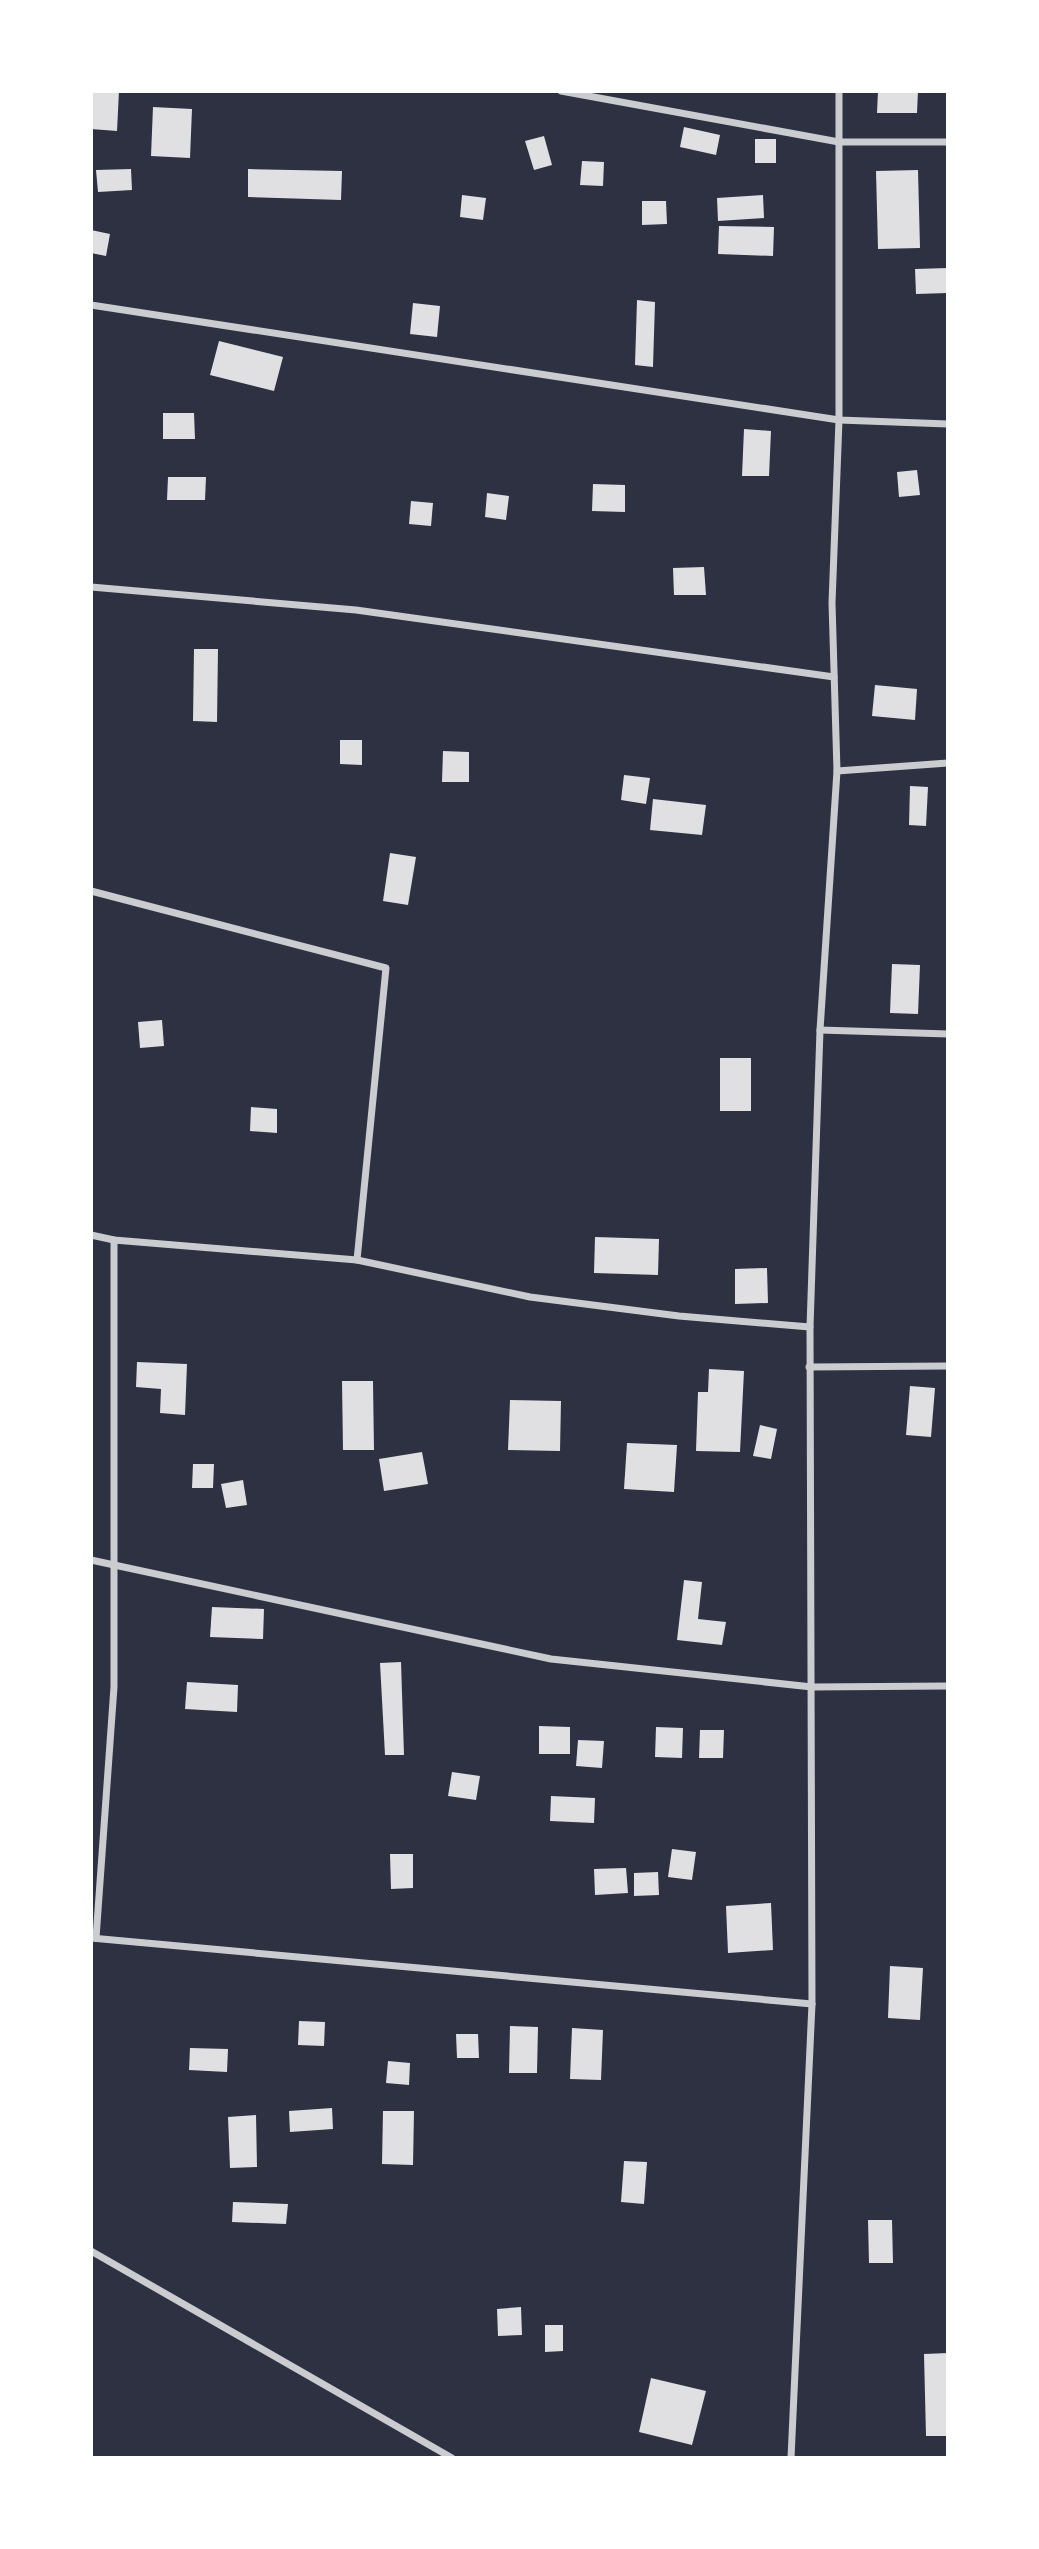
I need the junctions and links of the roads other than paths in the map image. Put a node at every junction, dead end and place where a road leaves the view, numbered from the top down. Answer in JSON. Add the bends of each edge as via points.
{"nodes":[{"id":1,"x":561,"y":91,"type":"edge"},
{"id":2,"x":839,"y":91,"type":"edge"},
{"id":3,"x":839,"y":142,"type":"junction"},
{"id":4,"x":948,"y":142,"type":"edge"},
{"id":5,"x":91,"y":305,"type":"edge"},
{"id":6,"x":839,"y":420,"type":"junction"},
{"id":7,"x":948,"y":424,"type":"edge"},
{"id":8,"x":91,"y":587,"type":"edge"},
{"id":9,"x":834,"y":677,"type":"junction"},
{"id":10,"x":948,"y":763,"type":"edge"},
{"id":11,"x":837,"y":771,"type":"junction"},
{"id":12,"x":91,"y":891,"type":"edge"},
{"id":13,"x":820,"y":1030,"type":"junction"},
{"id":14,"x":948,"y":1034,"type":"edge"},
{"id":15,"x":91,"y":1235,"type":"edge"},
{"id":16,"x":114,"y":1240,"type":"junction"},
{"id":17,"x":357,"y":1260,"type":"junction"},
{"id":18,"x":810,"y":1327,"type":"junction"},
{"id":19,"x":948,"y":1366,"type":"edge"},
{"id":20,"x":809,"y":1367,"type":"junction"},
{"id":21,"x":91,"y":1560,"type":"edge"},
{"id":22,"x":113,"y":1566,"type":"junction"},
{"id":23,"x":948,"y":1686,"type":"edge"},
{"id":24,"x":813,"y":1687,"type":"junction"},
{"id":25,"x":94,"y":1938,"type":"edge"},
{"id":26,"x":812,"y":2004,"type":"junction"},
{"id":27,"x":91,"y":2251,"type":"edge"},
{"id":28,"x":452,"y":2458,"type":"edge"},
{"id":29,"x":791,"y":2458,"type":"edge"}],
"edges":[{"from":1,"to":3,"type":"street"},
{"from":2,"to":3,"type":"street"},
{"from":3,"to":4,"type":"street"},
{"from":3,"to":6,"type":"street"},
{"from":5,"to":6,"type":"street"},
{"from":6,"to":7,"type":"street"},
{"from":6,"to":9,"type":"street"},
{"from":8,"to":9,"type":"street","via":[[356,610]]},
{"from":9,"to":11,"type":"street"},
{"from":10,"to":11,"type":"street"},
{"from":11,"to":13,"type":"street"},
{"from":12,"to":17,"type":"street","via":[[386,968]]},
{"from":13,"to":14,"type":"street"},
{"from":13,"to":18,"type":"street"},
{"from":15,"to":16,"type":"street"},
{"from":16,"to":17,"type":"street"},
{"from":16,"to":22,"type":"street"},
{"from":17,"to":18,"type":"street","via":[[530,1297]]},
{"from":18,"to":20,"type":"street"},
{"from":19,"to":20,"type":"street"},
{"from":20,"to":24,"type":"street"},
{"from":21,"to":22,"type":"street"},
{"from":22,"to":24,"type":"street","via":[[551,1659]]},
{"from":22,"to":25,"type":"street","via":[[114,1686]]},
{"from":23,"to":24,"type":"street"},
{"from":24,"to":26,"type":"street"},
{"from":25,"to":26,"type":"street"},
{"from":26,"to":29,"type":"street"},
{"from":27,"to":28,"type":"street"}]}
